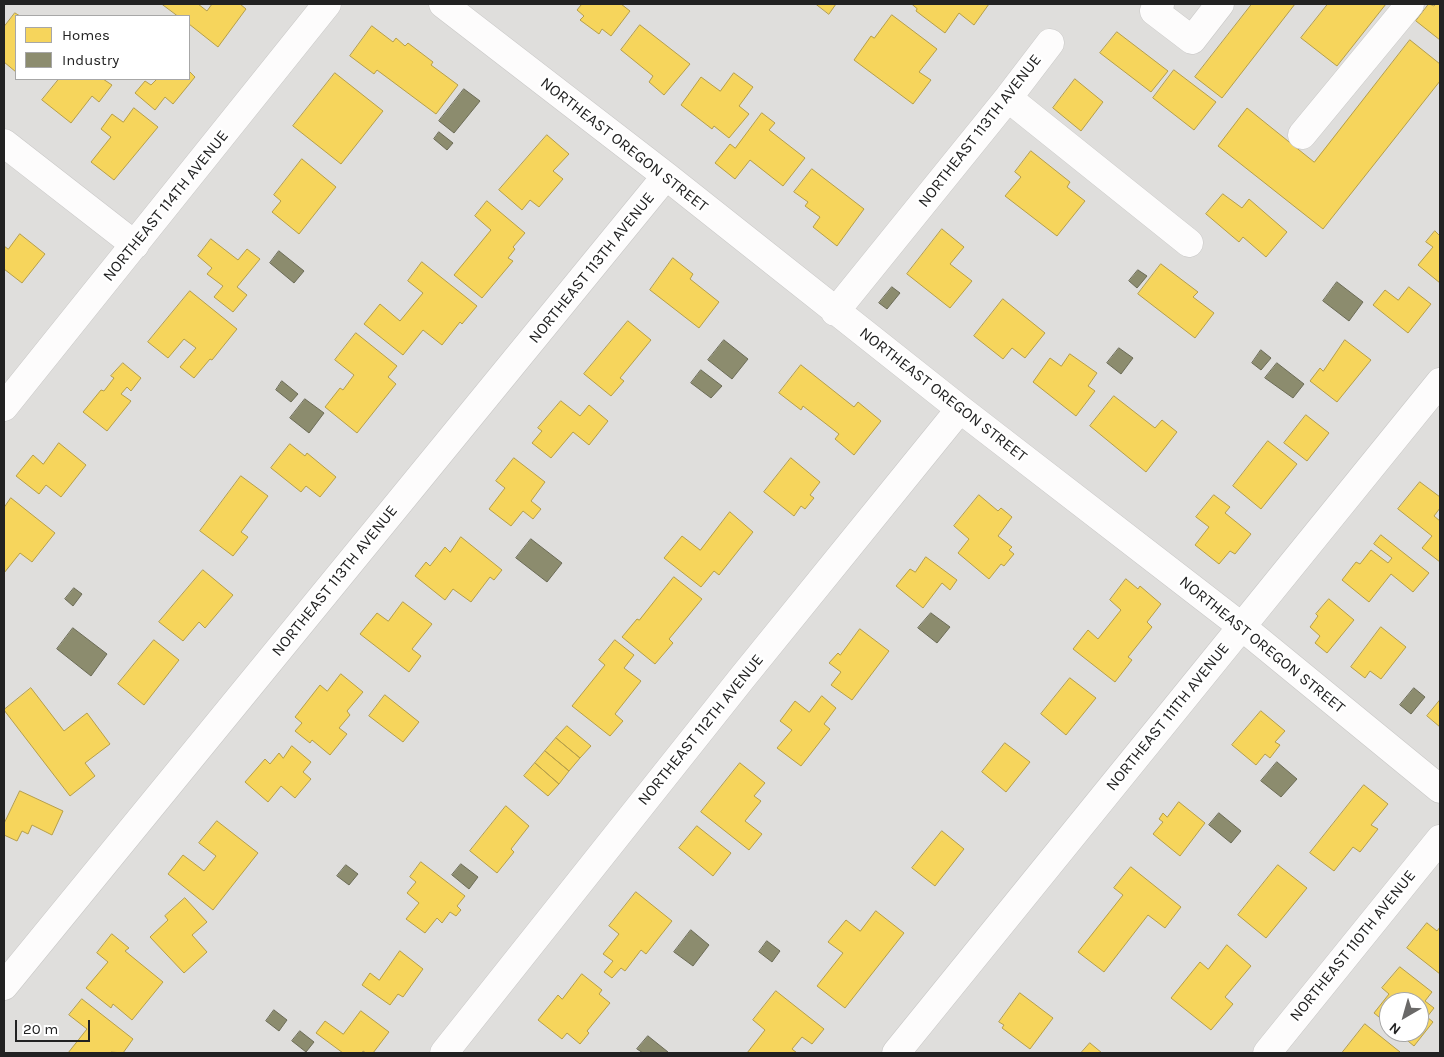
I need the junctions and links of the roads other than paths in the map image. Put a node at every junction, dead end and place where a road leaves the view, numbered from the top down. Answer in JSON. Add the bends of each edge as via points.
{"nodes":[{"id":1,"x":327,"y":4,"type":"edge"},
{"id":2,"x":444,"y":4,"type":"edge"},
{"id":3,"x":1160,"y":4,"type":"edge"},
{"id":4,"x":1220,"y":4,"type":"edge"},
{"id":5,"x":1410,"y":4,"type":"edge"},
{"id":6,"x":1050,"y":43,"type":"dead end"},
{"id":7,"x":1008,"y":98,"type":"junction"},
{"id":8,"x":1302,"y":135,"type":"dead end"},
{"id":9,"x":4,"y":143,"type":"edge"},
{"id":10,"x":666,"y":176,"type":"junction"},
{"id":11,"x":1189,"y":243,"type":"dead end"},
{"id":12,"x":135,"y":245,"type":"junction"},
{"id":13,"x":835,"y":312,"type":"junction"},
{"id":14,"x":1440,"y":382,"type":"edge"},
{"id":15,"x":4,"y":407,"type":"edge"},
{"id":16,"x":960,"y":409,"type":"junction"},
{"id":17,"x":1241,"y":626,"type":"junction"},
{"id":18,"x":1440,"y":788,"type":"edge"},
{"id":19,"x":1440,"y":839,"type":"edge"},
{"id":20,"x":4,"y":986,"type":"edge"},
{"id":21,"x":444,"y":1053,"type":"edge"},
{"id":22,"x":896,"y":1053,"type":"edge"},
{"id":23,"x":1267,"y":1053,"type":"edge"}],
"edges":[{"from":1,"to":12,"type":"street","name":"NORTHEAST 114TH AVENUE"},
{"from":2,"to":10,"type":"street","name":"NORTHEAST OREGON STREET"},
{"from":3,"to":4,"type":"street","via":[[1154,11],[1192,40]]},
{"from":5,"to":8,"type":"street"},
{"from":6,"to":7,"type":"street","name":"NORTHEAST 113TH AVENUE"},
{"from":7,"to":11,"type":"street"},
{"from":7,"to":13,"type":"street","name":"NORTHEAST 113TH AVENUE"},
{"from":9,"to":12,"type":"street"},
{"from":10,"to":13,"type":"street","name":"NORTHEAST OREGON STREET"},
{"from":10,"to":20,"type":"street","name":"NORTHEAST 113TH AVENUE"},
{"from":12,"to":15,"type":"street","name":"NORTHEAST 114TH AVENUE"},
{"from":13,"to":16,"type":"street","name":"NORTHEAST OREGON STREET"},
{"from":14,"to":17,"type":"street","name":"NORTHEAST 111TH AVENUE"},
{"from":16,"to":17,"type":"street","name":"NORTHEAST OREGON STREET"},
{"from":16,"to":21,"type":"street","name":"NORTHEAST 112TH AVENUE"},
{"from":17,"to":18,"type":"street","name":"NORTHEAST OREGON STREET"},
{"from":17,"to":22,"type":"street","name":"NORTHEAST 111TH AVENUE"},
{"from":19,"to":23,"type":"street","name":"NORTHEAST 110TH AVENUE"}]}
